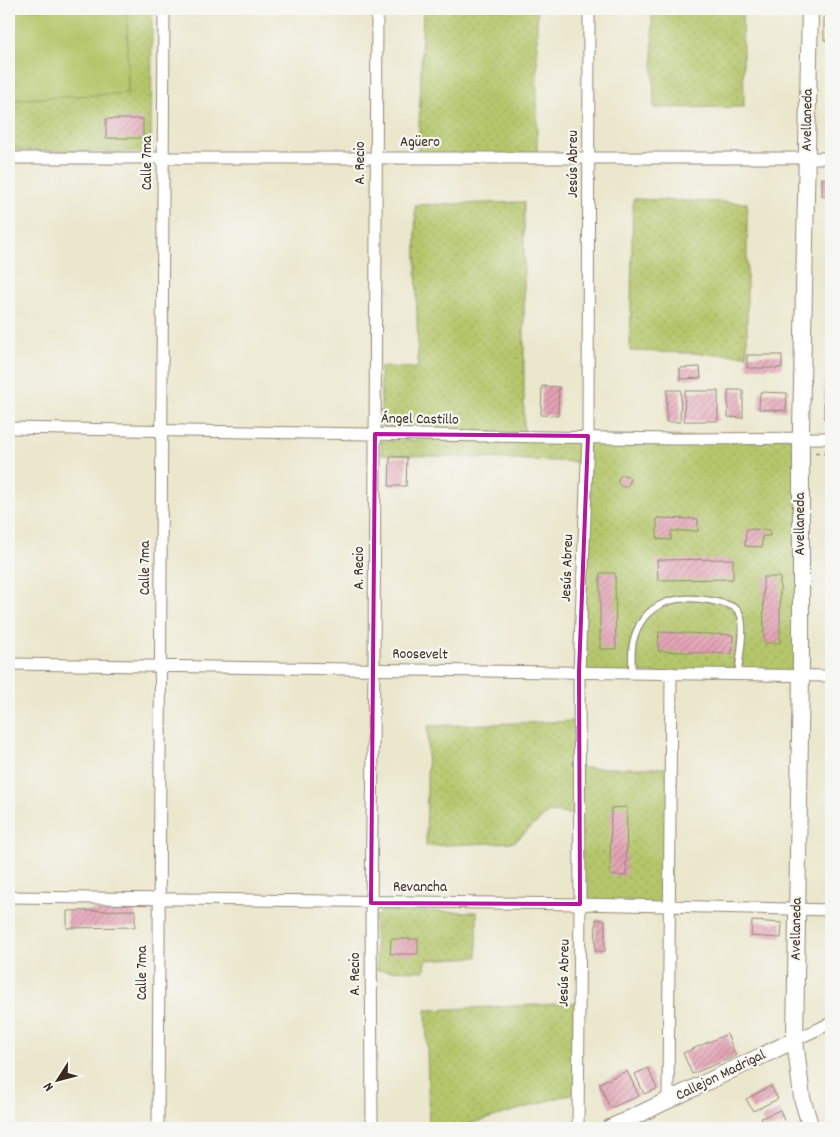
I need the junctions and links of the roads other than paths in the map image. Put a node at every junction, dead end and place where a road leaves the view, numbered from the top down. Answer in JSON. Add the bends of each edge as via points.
{"nodes":[{"id":1,"x":164,"y":9,"type":"edge"},
{"id":2,"x":377,"y":9,"type":"edge"},
{"id":3,"x":589,"y":9,"type":"edge"},
{"id":4,"x":810,"y":9,"type":"edge"},
{"id":5,"x":9,"y":158,"type":"edge"},
{"id":6,"x":163,"y":158,"type":"junction"},
{"id":7,"x":376,"y":158,"type":"junction"},
{"id":8,"x":589,"y":158,"type":"junction"},
{"id":9,"x":808,"y":158,"type":"junction"},
{"id":10,"x":831,"y":158,"type":"edge"},
{"id":11,"x":9,"y":428,"type":"edge"},
{"id":12,"x":162,"y":431,"type":"junction"},
{"id":13,"x":375,"y":434,"type":"junction"},
{"id":14,"x":588,"y":436,"type":"junction"},
{"id":15,"x":801,"y":438,"type":"junction"},
{"id":16,"x":831,"y":438,"type":"edge"},
{"id":17,"x":9,"y":664,"type":"edge"},
{"id":18,"x":161,"y":666,"type":"junction"},
{"id":19,"x":374,"y":669,"type":"junction"},
{"id":20,"x":579,"y":672,"type":"junction"},
{"id":21,"x":632,"y":673,"type":"junction"},
{"id":22,"x":671,"y":674,"type":"junction"},
{"id":23,"x":738,"y":675,"type":"junction"},
{"id":24,"x":801,"y":676,"type":"junction"},
{"id":25,"x":831,"y":676,"type":"edge"},
{"id":26,"x":9,"y":897,"type":"edge"},
{"id":27,"x":158,"y":901,"type":"junction"},
{"id":28,"x":371,"y":903,"type":"junction"},
{"id":29,"x":580,"y":904,"type":"junction"},
{"id":30,"x":669,"y":906,"type":"junction"},
{"id":31,"x":797,"y":909,"type":"junction"},
{"id":32,"x":831,"y":910,"type":"edge"},
{"id":33,"x":831,"y":1023,"type":"edge"},
{"id":34,"x":795,"y":1040,"type":"junction"},
{"id":35,"x":668,"y":1102,"type":"junction"},
{"id":36,"x":158,"y":1128,"type":"edge"},
{"id":37,"x":372,"y":1128,"type":"edge"},
{"id":38,"x":578,"y":1128,"type":"edge"},
{"id":39,"x":610,"y":1128,"type":"edge"},
{"id":40,"x":811,"y":1128,"type":"edge"}],
"edges":[{"from":1,"to":6,"type":"street","name":"Calle 7ma"},
{"from":2,"to":7,"type":"street","name":"A. Recio"},
{"from":3,"to":8,"type":"street","name":"Jesús Abreu"},
{"from":4,"to":9,"type":"street","name":"Avellaneda"},
{"from":5,"to":6,"type":"street","name":"Agüero"},
{"from":6,"to":7,"type":"street","name":"Agüero"},
{"from":6,"to":12,"type":"street","name":"Calle 7ma"},
{"from":7,"to":8,"type":"street","name":"Agüero"},
{"from":7,"to":13,"type":"street","name":"A. Recio"},
{"from":8,"to":9,"type":"street","name":"Agüero"},
{"from":8,"to":14,"type":"street","name":"Jesús Abreu"},
{"from":9,"to":10,"type":"street","name":"Agüero"},
{"from":9,"to":15,"type":"street","name":"Avellaneda"},
{"from":11,"to":12,"type":"street","name":"Ángel Castillo"},
{"from":12,"to":13,"type":"street","name":"Ángel Castillo"},
{"from":12,"to":18,"type":"street","name":"Calle 7ma"},
{"from":13,"to":14,"type":"street","name":"Ángel Castillo"},
{"from":13,"to":19,"type":"street","name":"A. Recio"},
{"from":14,"to":15,"type":"street","name":"Ángel Castillo"},
{"from":14,"to":20,"type":"street","name":"Jesús Abreu"},
{"from":15,"to":16,"type":"street","name":"Ángel Castillo"},
{"from":15,"to":24,"type":"street","name":"Avellaneda"},
{"from":17,"to":18,"type":"street","name":"Roosevelt"},
{"from":18,"to":19,"type":"street","name":"Roosevelt"},
{"from":18,"to":27,"type":"street","name":"Calle 7ma"},
{"from":19,"to":20,"type":"street","name":"Roosevelt"},
{"from":19,"to":28,"type":"street","name":"A. Recio"},
{"from":20,"to":21,"type":"street","name":"Roosevelt"},
{"from":20,"to":29,"type":"street","name":"Jesús Abreu"},
{"from":21,"to":22,"type":"street","name":"Roosevelt"},
{"from":21,"to":23,"type":"lane","via":[[633,644],[638,626],[659,604],[679,598],[703,599],[732,606],[740,613]]},
{"from":22,"to":23,"type":"street","name":"Roosevelt"},
{"from":22,"to":30,"type":"street"},
{"from":23,"to":24,"type":"street","name":"Roosevelt"},
{"from":24,"to":25,"type":"street","name":"Roosevelt"},
{"from":24,"to":31,"type":"street","name":"Avellaneda"},
{"from":26,"to":27,"type":"street","name":"Revancha"},
{"from":27,"to":28,"type":"street","name":"Revancha"},
{"from":27,"to":36,"type":"street","name":"Calle 7ma"},
{"from":28,"to":29,"type":"street","name":"Revancha"},
{"from":28,"to":37,"type":"street","name":"A. Recio"},
{"from":29,"to":30,"type":"street","name":"Revancha"},
{"from":29,"to":38,"type":"street","name":"Jesús Abreu"},
{"from":30,"to":31,"type":"street","name":"Revancha"},
{"from":30,"to":35,"type":"street"},
{"from":31,"to":32,"type":"street","name":"Revancha"},
{"from":31,"to":34,"type":"street","name":"Avellaneda"},
{"from":33,"to":34,"type":"street","name":"Callejon Madrigal"},
{"from":34,"to":35,"type":"street","name":"Callejon Madrigal"},
{"from":34,"to":40,"type":"street","name":"Avellaneda","via":[[802,1098]]},
{"from":35,"to":39,"type":"street","name":"Callejon Madrigal"}]}
